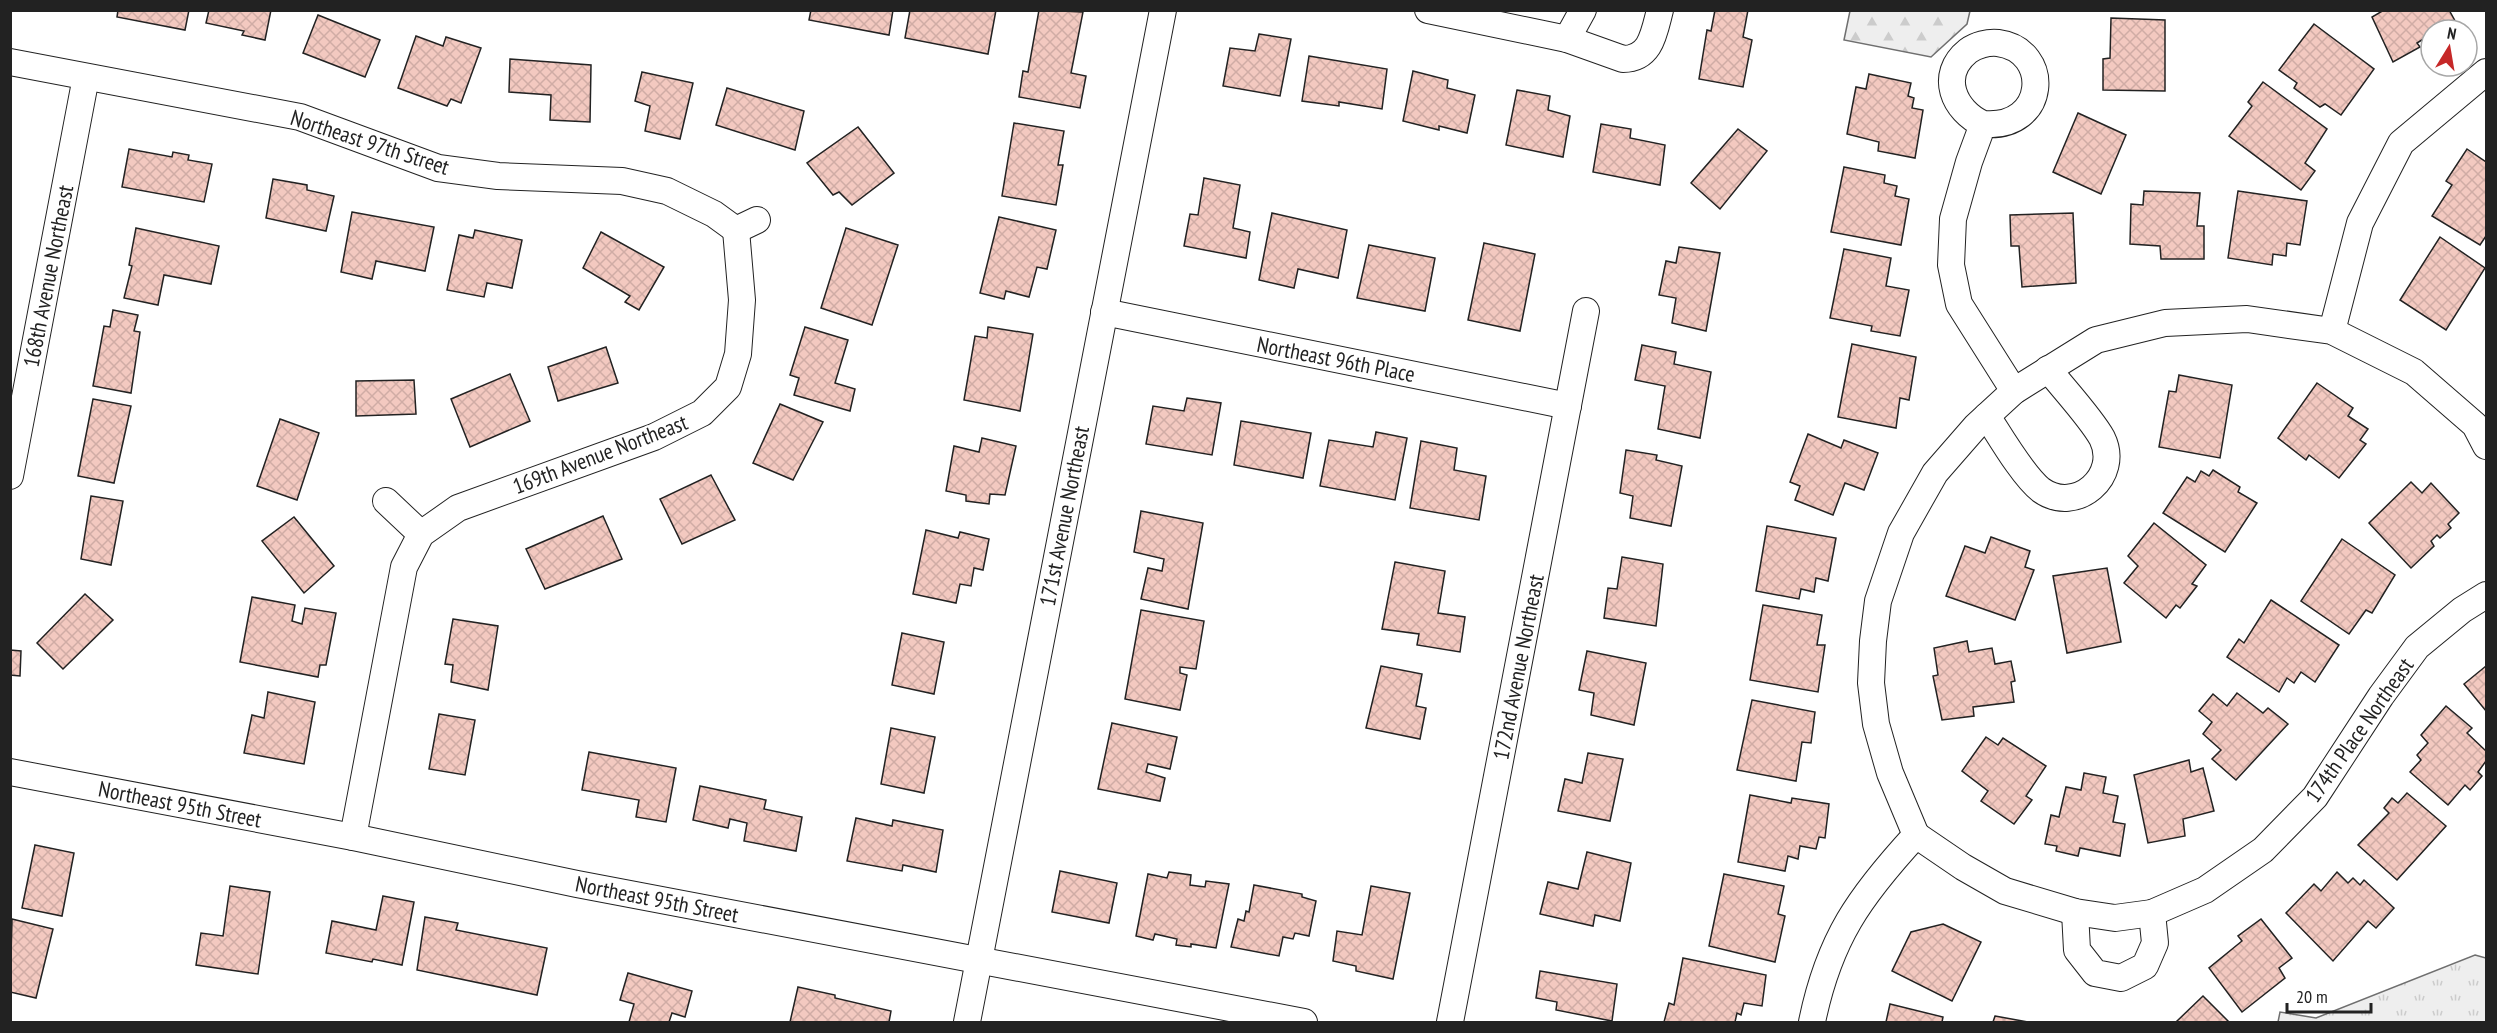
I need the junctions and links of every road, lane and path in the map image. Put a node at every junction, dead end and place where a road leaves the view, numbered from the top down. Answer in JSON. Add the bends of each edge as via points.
{"nodes":[{"id":1,"x":1163,"y":10,"type":"edge"},
{"id":2,"x":1428,"y":10,"type":"edge"},
{"id":3,"x":1583,"y":10,"type":"edge"},
{"id":4,"x":1660,"y":10,"type":"edge"},
{"id":5,"x":1567,"y":39,"type":"junction"},
{"id":6,"x":10,"y":62,"type":"edge"},
{"id":7,"x":2487,"y":72,"type":"edge"},
{"id":8,"x":86,"y":77,"type":"junction"},
{"id":9,"x":1983,"y":124,"type":"dead end"},
{"id":10,"x":746,"y":225,"type":"joint"},
{"id":11,"x":1104,"y":312,"type":"junction"},
{"id":12,"x":1586,"y":312,"type":"dead end"},
{"id":13,"x":2332,"y":331,"type":"junction"},
{"id":14,"x":2048,"y":369,"type":"junction"},
{"id":15,"x":2014,"y":391,"type":"junction"},
{"id":16,"x":1568,"y":406,"type":"junction"},
{"id":17,"x":1987,"y":416,"type":"junction"},
{"id":18,"x":2487,"y":446,"type":"edge"},
{"id":19,"x":10,"y":476,"type":"edge"},
{"id":20,"x":386,"y":501,"type":"dead end"},
{"id":21,"x":421,"y":534,"type":"junction"},
{"id":22,"x":2487,"y":595,"type":"edge"},
{"id":23,"x":10,"y":772,"type":"edge"},
{"id":24,"x":1916,"y":835,"type":"junction"},
{"id":25,"x":353,"y":837,"type":"junction"},
{"id":26,"x":2075,"y":912,"type":"junction"},
{"id":27,"x":2152,"y":913,"type":"junction"},
{"id":28,"x":978,"y":960,"type":"junction"},
{"id":29,"x":967,"y":1023,"type":"edge"},
{"id":30,"x":1304,"y":1023,"type":"edge"},
{"id":31,"x":1450,"y":1023,"type":"edge"},
{"id":32,"x":1812,"y":1023,"type":"edge"}],
"edges":[{"from":1,"to":11,"type":"street","name":"171st Avenue Northeast"},
{"from":2,"to":5,"type":"street"},
{"from":3,"to":5,"type":"street"},
{"from":4,"to":5,"type":"street","via":[[1648,47],[1638,57],[1623,59]]},
{"from":6,"to":8,"type":"street","name":"Northeast 97th Street"},
{"from":7,"to":13,"type":"street","via":[[2400,143],[2360,223]]},
{"from":8,"to":10,"type":"street","name":"Northeast 97th Street","via":[[300,117],[438,168],[498,176],[622,181],[667,192]]},
{"from":8,"to":19,"type":"street","name":"168th Avenue Northeast"},
{"from":9,"to":15,"type":"street","via":[[1953,219],[1951,265],[1959,304]]},
{"from":10,"to":21,"type":"street","name":"169th Avenue Northeast","via":[[738,354],[728,387],[702,413],[654,437],[458,508]]},
{"from":11,"to":16,"type":"street","name":"Northeast 96th Place"},
{"from":11,"to":28,"type":"street","name":"171st Avenue Northeast"},
{"from":12,"to":16,"type":"street","name":"172nd Avenue Northeast"},
{"from":13,"to":14,"type":"street","via":[[2247,320],[2165,323],[2096,340]]},
{"from":13,"to":18,"type":"street","via":[[2414,372],[2475,425]]},
{"from":14,"to":15,"type":"street"},
{"from":14,"to":17,"type":"street","via":[[2101,437],[2105,470],[2092,489],[2083,495],[2061,498],[2040,489]]},
{"from":15,"to":17,"type":"street"},
{"from":16,"to":31,"type":"street","name":"172nd Avenue Northeast"},
{"from":17,"to":24,"type":"street","via":[[1935,473],[1917,502],[1878,601],[1871,683],[1876,724],[1890,773]]},
{"from":20,"to":21,"type":"street"},
{"from":21,"to":25,"type":"street","name":"169th Avenue Northeast","via":[[404,567]]},
{"from":22,"to":27,"type":"street","name":"174th Place Northeast","via":[[2417,647],[2315,797],[2263,850],[2205,890]]},
{"from":23,"to":25,"type":"street","name":"Northeast 95th Street"},
{"from":24,"to":26,"type":"street","name":"174th Place Northeast","via":[[2005,891]]},
{"from":24,"to":32,"type":"street","via":[[1856,905],[1819,986]]},
{"from":25,"to":28,"type":"street","name":"Northeast 95th Street"},
{"from":26,"to":27,"type":"street","name":"174th Place Northeast","via":[[2115,918]]},
{"from":26,"to":27,"type":"street","via":[[2078,950],[2095,973],[2121,978],[2145,966],[2155,943]]},
{"from":28,"to":29,"type":"street","name":"171st Avenue Northeast"},
{"from":28,"to":30,"type":"street","name":"Northeast 95th Street"}]}
